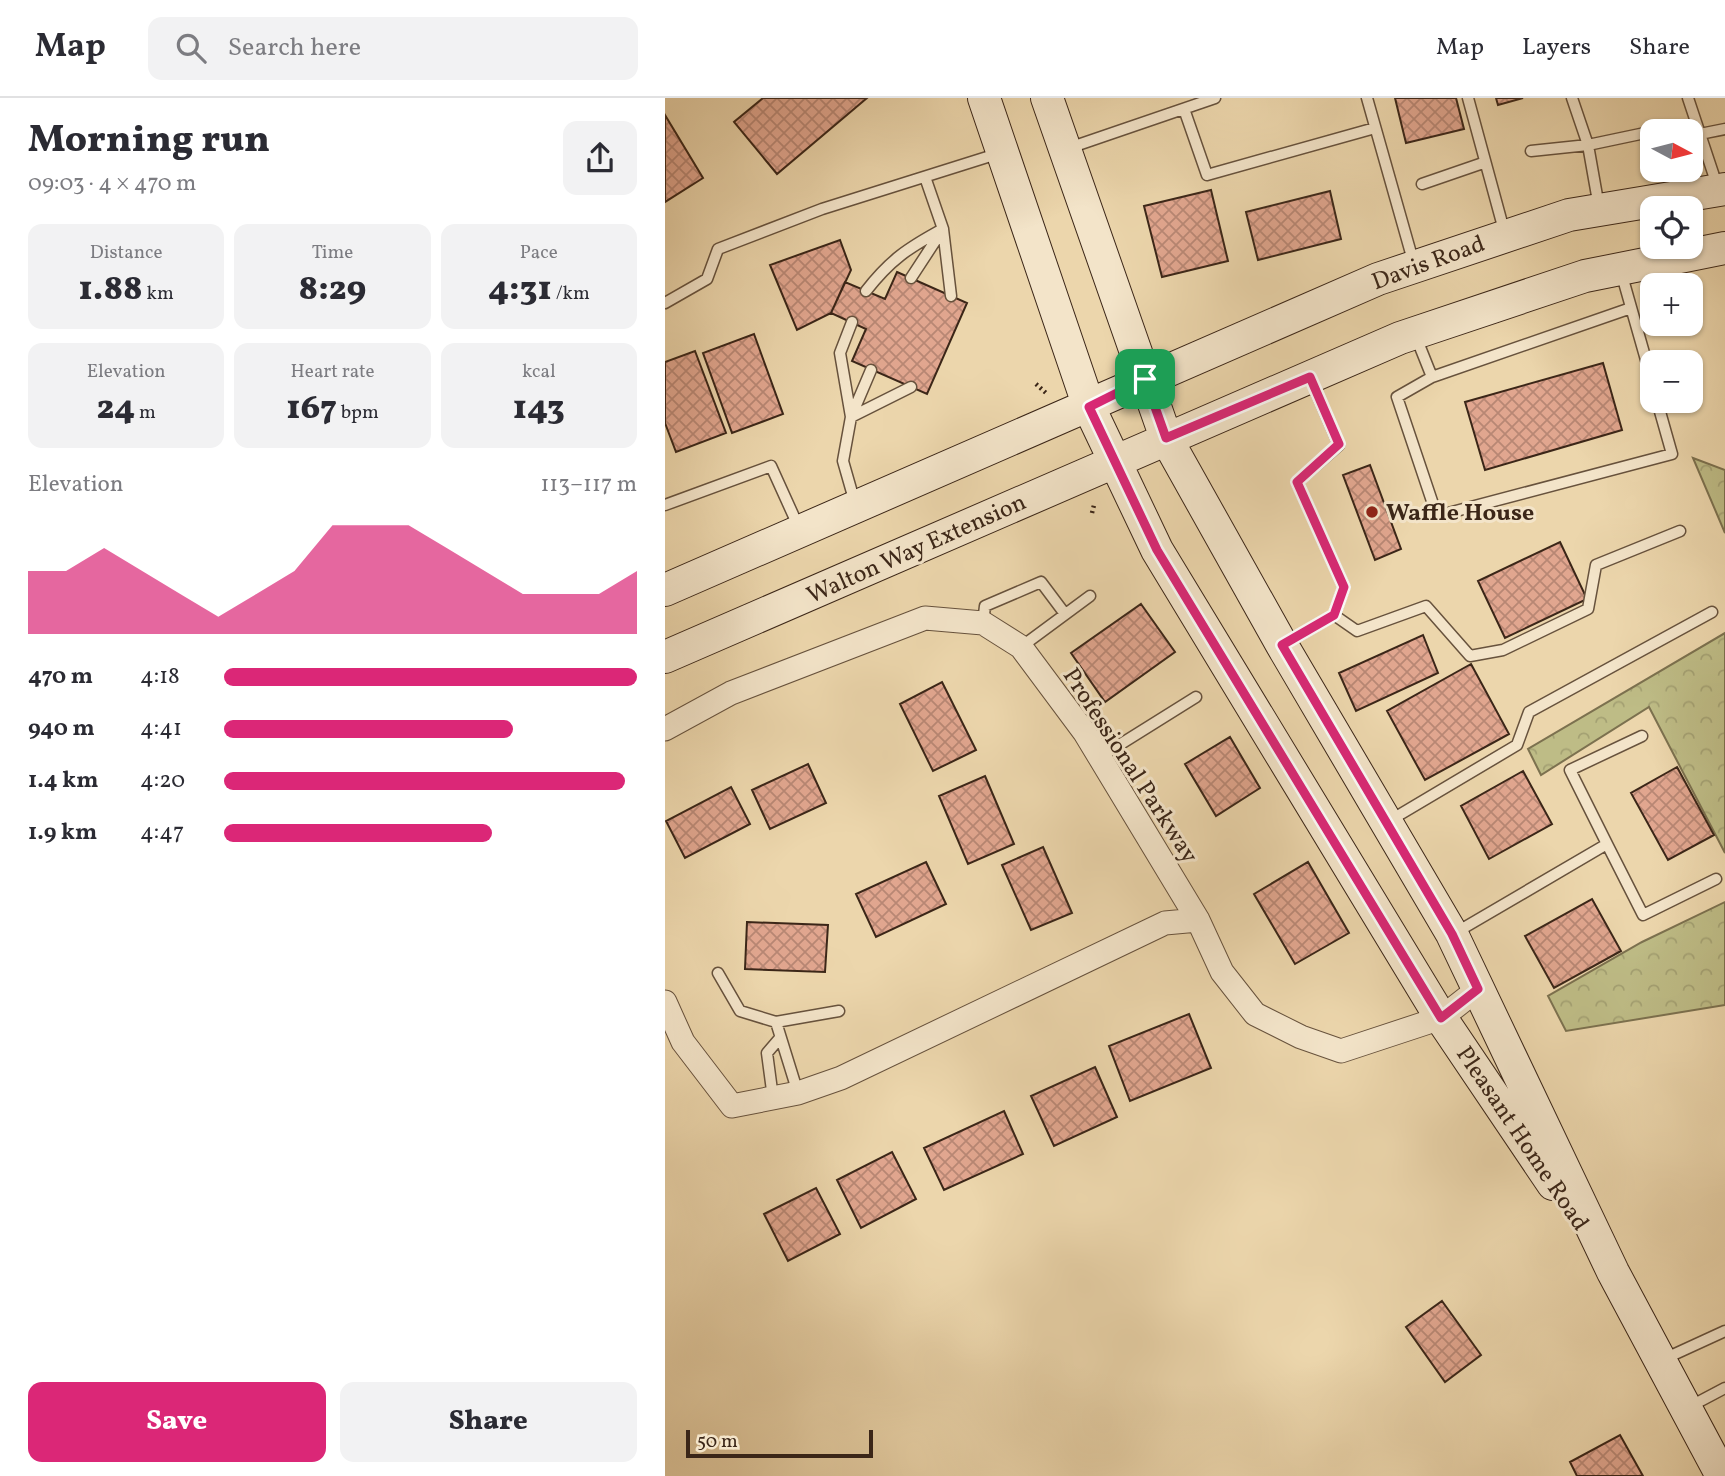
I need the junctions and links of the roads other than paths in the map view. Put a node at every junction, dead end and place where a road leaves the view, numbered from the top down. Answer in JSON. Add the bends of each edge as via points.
{"nodes":[{"id":1,"x":983,"y":98,"type":"edge"},
{"id":2,"x":1047,"y":98,"type":"edge"},
{"id":3,"x":1215,"y":98,"type":"edge"},
{"id":4,"x":1367,"y":98,"type":"edge"},
{"id":5,"x":1468,"y":98,"type":"edge"},
{"id":6,"x":1572,"y":98,"type":"edge"},
{"id":7,"x":1688,"y":98,"type":"edge"},
{"id":8,"x":1184,"y":109,"type":"junction"},
{"id":9,"x":1695,"y":119,"type":"edge"},
{"id":10,"x":1375,"y":128,"type":"junction"},
{"id":11,"x":1725,"y":130,"type":"edge"},
{"id":12,"x":1640,"y":134,"type":"edge"},
{"id":13,"x":1703,"y":134,"type":"edge"},
{"id":14,"x":1703,"y":142,"type":"edge"},
{"id":15,"x":1588,"y":145,"type":"junction"},
{"id":16,"x":1063,"y":150,"type":"junction"},
{"id":17,"x":1531,"y":151,"type":"dead end"},
{"id":18,"x":1000,"y":153,"type":"junction"},
{"id":19,"x":1483,"y":163,"type":"junction"},
{"id":20,"x":925,"y":177,"type":"junction"},
{"id":21,"x":1422,"y":184,"type":"dead end"},
{"id":22,"x":1722,"y":190,"type":"edge"},
{"id":23,"x":1600,"y":210,"type":"junction"},
{"id":24,"x":943,"y":229,"type":"junction"},
{"id":25,"x":1505,"y":234,"type":"junction"},
{"id":26,"x":1725,"y":248,"type":"edge"},
{"id":27,"x":1415,"y":266,"type":"junction"},
{"id":28,"x":1620,"y":269,"type":"junction"},
{"id":29,"x":911,"y":278,"type":"dead end"},
{"id":30,"x":866,"y":291,"type":"dead end"},
{"id":31,"x":951,"y":296,"type":"dead end"},
{"id":32,"x":665,"y":303,"type":"edge"},
{"id":33,"x":1632,"y":308,"type":"junction"},
{"id":34,"x":852,"y":323,"type":"dead end"},
{"id":35,"x":1415,"y":334,"type":"junction"},
{"id":36,"x":1644,"y":350,"type":"edge"},
{"id":37,"x":871,"y":370,"type":"dead end"},
{"id":38,"x":1310,"y":377,"type":"junction"},
{"id":39,"x":1432,"y":377,"type":"junction"},
{"id":40,"x":1145,"y":379,"type":"junction"},
{"id":41,"x":911,"y":387,"type":"dead end"},
{"id":42,"x":1089,"y":407,"type":"junction"},
{"id":43,"x":1660,"y":413,"type":"edge"},
{"id":44,"x":851,"y":417,"type":"junction"},
{"id":45,"x":1166,"y":438,"type":"junction"},
{"id":46,"x":1115,"y":461,"type":"junction"},
{"id":47,"x":665,"y":505,"type":"edge"},
{"id":48,"x":857,"y":509,"type":"junction"},
{"id":49,"x":1680,"y":531,"type":"dead end"},
{"id":50,"x":801,"y":532,"type":"junction"},
{"id":51,"x":665,"y":590,"type":"edge"},
{"id":52,"x":1090,"y":596,"type":"dead end"},
{"id":53,"x":1712,"y":612,"type":"dead end"},
{"id":54,"x":1065,"y":614,"type":"junction"},
{"id":55,"x":1334,"y":615,"type":"junction"},
{"id":56,"x":983,"y":623,"type":"junction"},
{"id":57,"x":1282,"y":645,"type":"junction"},
{"id":58,"x":1021,"y":647,"type":"junction"},
{"id":59,"x":665,"y":657,"type":"edge"},
{"id":60,"x":1196,"y":696,"type":"dead end"},
{"id":61,"x":666,"y":727,"type":"edge"},
{"id":62,"x":1642,"y":736,"type":"dead end"},
{"id":63,"x":1100,"y":757,"type":"junction"},
{"id":64,"x":1387,"y":822,"type":"junction"},
{"id":65,"x":1607,"y":844,"type":"junction"},
{"id":66,"x":1716,"y":879,"type":"dead end"},
{"id":67,"x":1198,"y":920,"type":"junction"},
{"id":68,"x":1452,"y":934,"type":"junction"},
{"id":69,"x":718,"y":973,"type":"dead end"},
{"id":70,"x":1478,"y":989,"type":"junction"},
{"id":71,"x":665,"y":1002,"type":"edge"},
{"id":72,"x":838,"y":1011,"type":"dead end"},
{"id":73,"x":1441,"y":1018,"type":"junction"},
{"id":74,"x":776,"y":1022,"type":"junction"},
{"id":75,"x":779,"y":1039,"type":"junction"},
{"id":76,"x":798,"y":1093,"type":"junction"},
{"id":77,"x":773,"y":1098,"type":"junction"},
{"id":78,"x":1613,"y":1272,"type":"junction"},
{"id":79,"x":1725,"y":1331,"type":"edge"},
{"id":80,"x":1661,"y":1361,"type":"junction"},
{"id":81,"x":1725,"y":1388,"type":"edge"},
{"id":82,"x":1686,"y":1408,"type":"junction"},
{"id":83,"x":1722,"y":1476,"type":"edge"}],
"edges":[{"from":1,"to":18,"type":"main road","name":"Pleasant Home Road"},
{"from":2,"to":16,"type":"main road","name":"Pleasant Home Road"},
{"from":3,"to":8,"type":"lane"},
{"from":4,"to":10,"type":"lane"},
{"from":5,"to":19,"type":"lane"},
{"from":6,"to":15,"type":"lane"},
{"from":7,"to":9,"type":"lane"},
{"from":8,"to":10,"type":"lane","via":[[1207,175]]},
{"from":8,"to":16,"type":"lane"},
{"from":10,"to":27,"type":"lane"},
{"from":11,"to":13,"type":"lane"},
{"from":12,"to":15,"type":"lane"},
{"from":14,"to":22,"type":"lane"},
{"from":15,"to":17,"type":"lane"},
{"from":15,"to":23,"type":"lane"},
{"from":16,"to":40,"type":"main road","name":"Pleasant Home Road"},
{"from":18,"to":20,"type":"lane"},
{"from":18,"to":42,"type":"main road","name":"Pleasant Home Road"},
{"from":19,"to":21,"type":"lane"},
{"from":19,"to":25,"type":"lane"},
{"from":20,"to":24,"type":"lane"},
{"from":20,"to":32,"type":"lane","via":[[822,209],[718,249],[708,279]]},
{"from":22,"to":23,"type":"main road","name":"Davis Road"},
{"from":23,"to":25,"type":"main road","name":"Davis Road"},
{"from":24,"to":29,"type":"lane"},
{"from":24,"to":30,"type":"lane","via":[[902,251]]},
{"from":24,"to":31,"type":"lane"},
{"from":25,"to":27,"type":"main road","name":"Davis Road"},
{"from":26,"to":28,"type":"main road"},
{"from":27,"to":40,"type":"main road","name":"Davis Road"},
{"from":28,"to":33,"type":"lane"},
{"from":28,"to":35,"type":"main road","via":[[1585,276]]},
{"from":33,"to":36,"type":"lane"},
{"from":33,"to":39,"type":"lane"},
{"from":34,"to":44,"type":"lane","via":[[840,353]]},
{"from":35,"to":38,"type":"main road"},
{"from":35,"to":39,"type":"lane"},
{"from":37,"to":44,"type":"lane"},
{"from":38,"to":45,"type":"main road"},
{"from":38,"to":55,"type":"lane","via":[[1339,444],[1297,482],[1344,587]]},
{"from":39,"to":43,"type":"lane","via":[[1397,397],[1437,516],[1672,454]]},
{"from":40,"to":42,"type":"main road"},
{"from":40,"to":45,"type":"main road","name":"Pleasant Home Road"},
{"from":41,"to":44,"type":"lane"},
{"from":42,"to":46,"type":"main road","name":"Pleasant Home Road"},
{"from":42,"to":48,"type":"main road"},
{"from":44,"to":48,"type":"lane","via":[[843,461]]},
{"from":45,"to":46,"type":"main road","name":"Walton Way Extension"},
{"from":45,"to":57,"type":"main road","name":"Pleasant Home Road"},
{"from":46,"to":59,"type":"main road","name":"Walton Way Extension"},
{"from":46,"to":73,"type":"main road","name":"Pleasant Home Road","via":[[1157,550]]},
{"from":47,"to":50,"type":"lane","via":[[771,466]]},
{"from":48,"to":50,"type":"main road"},
{"from":49,"to":55,"type":"lane","via":[[1596,565],[1588,609],[1503,650],[1469,656],[1426,606],[1357,631]]},
{"from":50,"to":51,"type":"main road"},
{"from":52,"to":54,"type":"lane"},
{"from":53,"to":64,"type":"lane","via":[[1529,712],[1517,745]]},
{"from":54,"to":56,"type":"lane","via":[[1041,582],[985,606]]},
{"from":54,"to":58,"type":"lane"},
{"from":55,"to":57,"type":"lane"},
{"from":56,"to":58,"type":"street","name":"Professional Parkway"},
{"from":56,"to":61,"type":"street","name":"Professional Parkway","via":[[925,618],[731,693]]},
{"from":57,"to":64,"type":"main road","name":"Pleasant Home Road"},
{"from":58,"to":63,"type":"street","name":"Professional Parkway"},
{"from":60,"to":63,"type":"lane"},
{"from":62,"to":65,"type":"lane","via":[[1570,770]]},
{"from":63,"to":67,"type":"street","name":"Professional Parkway"},
{"from":64,"to":68,"type":"main road","name":"Pleasant Home Road"},
{"from":65,"to":66,"type":"lane","via":[[1643,915]]},
{"from":65,"to":68,"type":"lane"},
{"from":67,"to":73,"type":"street","name":"Professional Parkway","via":[[1222,972],[1255,1014],[1301,1037],[1341,1051]]},
{"from":67,"to":76,"type":"street","via":[[1165,923],[841,1078]]},
{"from":68,"to":70,"type":"main road","name":"Pleasant Home Road"},
{"from":69,"to":74,"type":"lane","via":[[740,1011]]},
{"from":70,"to":73,"type":"street","name":"Professional Parkway"},
{"from":70,"to":78,"type":"main road","name":"Pleasant Home Road"},
{"from":71,"to":77,"type":"street","via":[[683,1042],[732,1106]]},
{"from":72,"to":74,"type":"lane"},
{"from":73,"to":78,"type":"main road","name":"Pleasant Home Road"},
{"from":74,"to":75,"type":"lane"},
{"from":75,"to":76,"type":"lane"},
{"from":75,"to":77,"type":"lane","via":[[767,1053]]},
{"from":76,"to":77,"type":"street"},
{"from":78,"to":80,"type":"main road","name":"Pleasant Home Road"},
{"from":79,"to":80,"type":"lane"},
{"from":80,"to":82,"type":"main road","name":"Pleasant Home Road"},
{"from":81,"to":82,"type":"lane"},
{"from":82,"to":83,"type":"main road","name":"Pleasant Home Road"}]}
